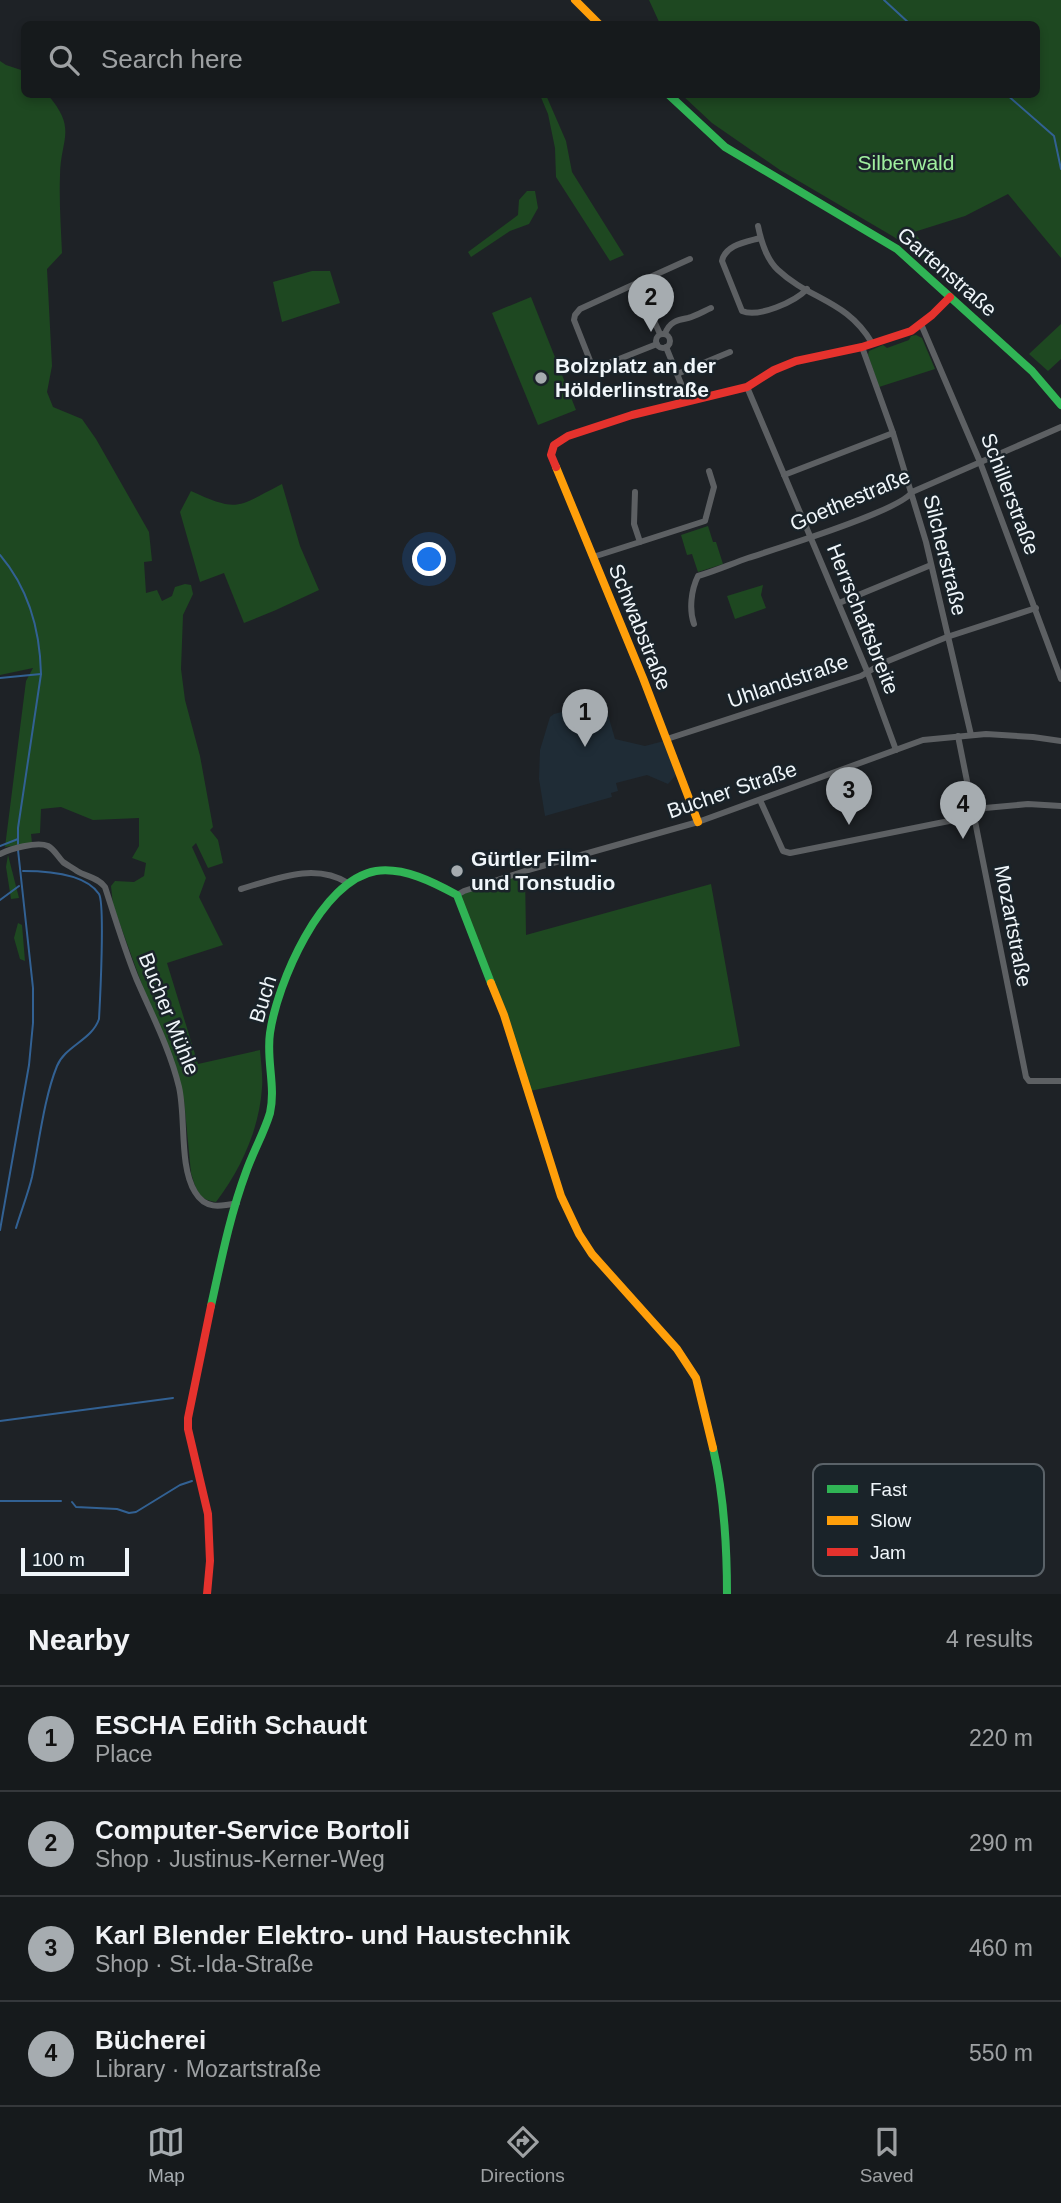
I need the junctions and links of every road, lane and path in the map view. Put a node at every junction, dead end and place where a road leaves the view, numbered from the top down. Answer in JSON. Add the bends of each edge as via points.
{"nodes":[{"id":1,"x":575,"y":0,"type":"edge"},
{"id":2,"x":596,"y":21,"type":"edge"},
{"id":3,"x":672,"y":98,"type":"edge"},
{"id":4,"x":758,"y":226,"type":"dead end"},
{"id":5,"x":760,"y":238,"type":"junction"},
{"id":6,"x":690,"y":259,"type":"dead end"},
{"id":7,"x":637,"y":283,"type":"junction"},
{"id":8,"x":807,"y":289,"type":"junction"},
{"id":9,"x":950,"y":297,"type":"junction"},
{"id":10,"x":711,"y":308,"type":"dead end"},
{"id":11,"x":921,"y":324,"type":"junction"},
{"id":12,"x":662,"y":334,"type":"junction"},
{"id":13,"x":872,"y":342,"type":"junction"},
{"id":14,"x":657,"y":344,"type":"junction"},
{"id":15,"x":666,"y":347,"type":"junction"},
{"id":16,"x":862,"y":347,"type":"junction"},
{"id":17,"x":730,"y":352,"type":"dead end"},
{"id":18,"x":677,"y":374,"type":"junction"},
{"id":19,"x":747,"y":387,"type":"junction"},
{"id":20,"x":688,"y":401,"type":"junction"},
{"id":21,"x":1061,"y":405,"type":"edge"},
{"id":22,"x":1060,"y":427,"type":"edge"},
{"id":23,"x":893,"y":433,"type":"junction"},
{"id":24,"x":980,"y":462,"type":"junction"},
{"id":25,"x":709,"y":471,"type":"dead end"},
{"id":26,"x":784,"y":475,"type":"junction"},
{"id":27,"x":635,"y":492,"type":"dead end"},
{"id":28,"x":912,"y":492,"type":"junction"},
{"id":29,"x":811,"y":538,"type":"junction"},
{"id":30,"x":640,"y":542,"type":"junction"},
{"id":31,"x":593,"y":557,"type":"junction"},
{"id":32,"x":931,"y":565,"type":"junction"},
{"id":33,"x":839,"y":603,"type":"junction"},
{"id":34,"x":1036,"y":608,"type":"junction"},
{"id":35,"x":694,"y":624,"type":"dead end"},
{"id":36,"x":947,"y":637,"type":"junction"},
{"id":37,"x":867,"y":671,"type":"junction"},
{"id":38,"x":1061,"y":679,"type":"edge"},
{"id":39,"x":971,"y":735,"type":"junction"},
{"id":40,"x":958,"y":736,"type":"junction"},
{"id":41,"x":667,"y":739,"type":"junction"},
{"id":42,"x":1061,"y":741,"type":"edge"},
{"id":43,"x":896,"y":750,"type":"junction"},
{"id":44,"x":760,"y":800,"type":"junction"},
{"id":45,"x":1061,"y":806,"type":"edge"},
{"id":46,"x":974,"y":815,"type":"junction"},
{"id":47,"x":698,"y":822,"type":"junction"},
{"id":48,"x":0,"y":854,"type":"edge"},
{"id":49,"x":348,"y":883,"type":"junction"},
{"id":50,"x":241,"y":889,"type":"dead end"},
{"id":51,"x":457,"y":895,"type":"junction"},
{"id":52,"x":1061,"y":1081,"type":"edge"},
{"id":53,"x":237,"y":1203,"type":"junction"},
{"id":54,"x":207,"y":1594,"type":"edge"},
{"id":55,"x":727,"y":1594,"type":"edge"}],
"edges":[{"from":1,"to":2,"type":"street"},
{"from":3,"to":9,"type":"street","name":"Gartenstraße","via":[[725,147],[897,249]]},
{"from":4,"to":5,"type":"street"},
{"from":5,"to":8,"type":"street","via":[[778,270]]},
{"from":5,"to":8,"type":"street","via":[[723,255],[742,311],[754,313],[794,301]]},
{"from":6,"to":7,"type":"street"},
{"from":7,"to":12,"type":"street"},
{"from":7,"to":14,"type":"street","via":[[580,309],[574,320],[591,363],[604,365]]},
{"from":8,"to":13,"type":"street","via":[[861,325]]},
{"from":9,"to":11,"type":"street"},
{"from":9,"to":21,"type":"street","name":"Gartenstraße","via":[[1032,371]]},
{"from":10,"to":12,"type":"street","via":[[680,318]]},
{"from":11,"to":13,"type":"street"},
{"from":11,"to":24,"type":"street","name":"Schillerstraße"},
{"from":12,"to":14,"type":"street"},
{"from":12,"to":15,"type":"street","via":[[670,340]]},
{"from":13,"to":16,"type":"street"},
{"from":14,"to":15,"type":"street"},
{"from":15,"to":18,"type":"street"},
{"from":16,"to":19,"type":"street","via":[[796,361]]},
{"from":16,"to":23,"type":"street","name":"Silcherstraße"},
{"from":17,"to":18,"type":"street"},
{"from":18,"to":20,"type":"street"},
{"from":19,"to":20,"type":"street"},
{"from":19,"to":26,"type":"street","name":"Herrschaftsbreite"},
{"from":20,"to":31,"type":"street","name":"Schwabstraße","via":[[568,436],[554,446],[551,455]]},
{"from":22,"to":24,"type":"street","name":"Goethestraße"},
{"from":23,"to":26,"type":"street"},
{"from":23,"to":28,"type":"street","name":"Silcherstraße"},
{"from":24,"to":28,"type":"street","name":"Goethestraße"},
{"from":24,"to":34,"type":"street","name":"Schillerstraße"},
{"from":25,"to":30,"type":"street","via":[[714,487],[705,521]]},
{"from":26,"to":29,"type":"street","name":"Herrschaftsbreite"},
{"from":27,"to":30,"type":"street","via":[[634,524]]},
{"from":28,"to":29,"type":"street","name":"Goethestraße","via":[[908,498]]},
{"from":28,"to":32,"type":"street","name":"Silcherstraße"},
{"from":29,"to":33,"type":"street","name":"Herrschaftsbreite"},
{"from":29,"to":35,"type":"street","name":"Goethestraße","via":[[698,576],[690,614]]},
{"from":30,"to":31,"type":"street"},
{"from":31,"to":41,"type":"street","name":"Schwabstraße"},
{"from":32,"to":33,"type":"street"},
{"from":32,"to":36,"type":"street","name":"Silcherstraße"},
{"from":33,"to":37,"type":"street","name":"Herrschaftsbreite"},
{"from":34,"to":36,"type":"street","name":"Uhlandstraße"},
{"from":34,"to":38,"type":"street","name":"Schillerstraße"},
{"from":36,"to":37,"type":"street","name":"Uhlandstraße"},
{"from":36,"to":39,"type":"street","name":"Silcherstraße"},
{"from":37,"to":41,"type":"street","name":"Uhlandstraße"},
{"from":37,"to":43,"type":"street","name":"Herrschaftsbreite"},
{"from":39,"to":40,"type":"street","name":"Bucher Straße"},
{"from":39,"to":42,"type":"street","name":"Bucher Straße"},
{"from":40,"to":43,"type":"street","name":"Bucher Straße","via":[[923,740]]},
{"from":40,"to":46,"type":"street","name":"Mozartstraße"},
{"from":41,"to":47,"type":"street","name":"Schwabstraße"},
{"from":43,"to":44,"type":"street","name":"Bucher Straße"},
{"from":44,"to":46,"type":"street","via":[[783,851],[790,853]]},
{"from":44,"to":47,"type":"street","name":"Bucher Straße"},
{"from":45,"to":46,"type":"street","via":[[985,808]]},
{"from":46,"to":52,"type":"street","name":"Mozartstraße","via":[[1026,1077],[1029,1081]]},
{"from":47,"to":51,"type":"street","name":"Bucher Straße"},
{"from":48,"to":53,"type":"street","name":"Bucher Mühle","via":[[24,847],[50,847],[64,863],[105,887],[126,953],[173,1063],[190,1181],[207,1205]]},
{"from":49,"to":50,"type":"street","via":[[321,873],[300,873]]},
{"from":49,"to":51,"type":"street","via":[[366,874],[395,872],[425,879]]},
{"from":49,"to":53,"type":"street","name":"Buch","via":[[305,935],[276,1008],[270,1041],[273,1100]]},
{"from":51,"to":55,"type":"street","via":[[504,1015],[571,1219],[592,1254],[677,1349],[696,1378],[718,1471]]},
{"from":53,"to":54,"type":"street","via":[[188,1418],[208,1514]]}]}
